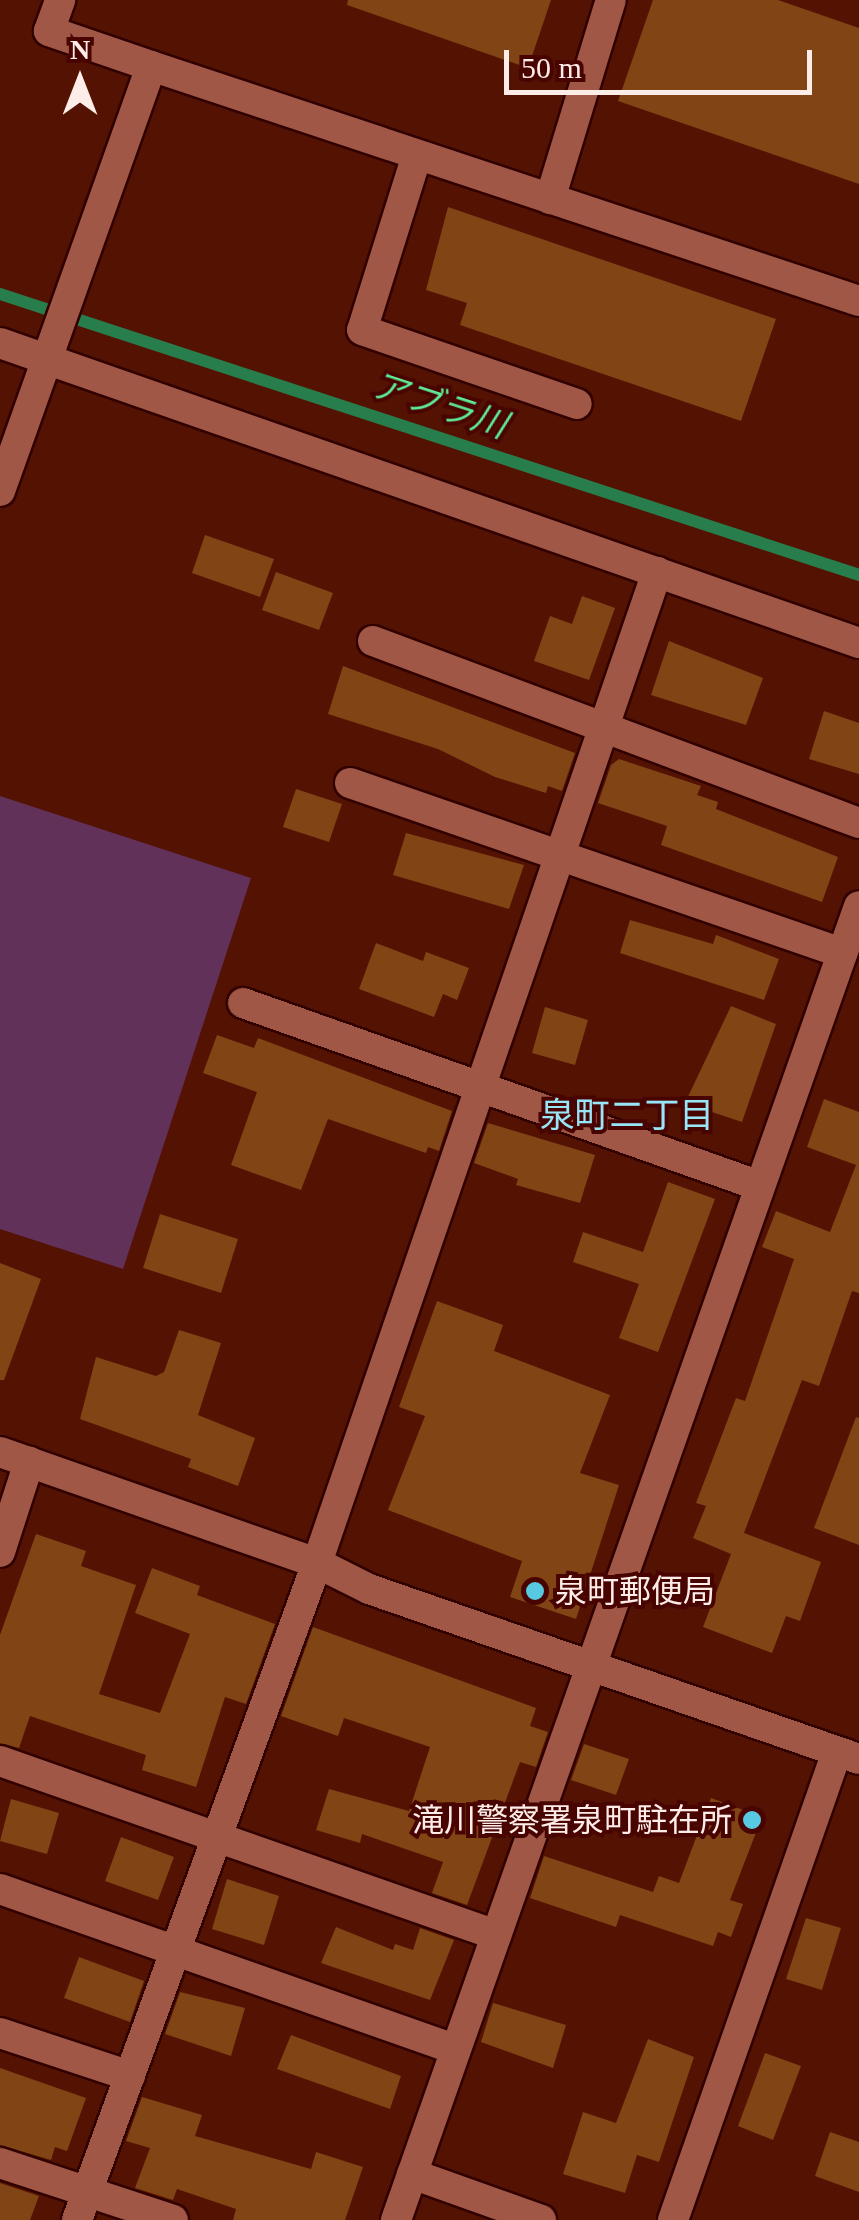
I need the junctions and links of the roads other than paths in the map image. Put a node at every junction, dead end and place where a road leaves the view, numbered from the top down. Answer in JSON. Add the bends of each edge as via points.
{"nodes":[{"id":1,"x":60,"y":0,"type":"edge"},
{"id":2,"x":611,"y":0,"type":"edge"},
{"id":3,"x":151,"y":66,"type":"junction"},
{"id":4,"x":417,"y":155,"type":"junction"},
{"id":5,"x":550,"y":199,"type":"junction"},
{"id":6,"x":859,"y":301,"type":"edge"},
{"id":7,"x":0,"y":343,"type":"edge"},
{"id":8,"x":45,"y":359,"type":"junction"},
{"id":9,"x":577,"y":404,"type":"dead end"},
{"id":10,"x":0,"y":491,"type":"edge"},
{"id":11,"x":656,"y":572,"type":"junction"},
{"id":12,"x":373,"y":641,"type":"dead end"},
{"id":13,"x":859,"y":643,"type":"edge"},
{"id":14,"x":602,"y":730,"type":"junction"},
{"id":15,"x":350,"y":782,"type":"dead end"},
{"id":16,"x":859,"y":823,"type":"edge"},
{"id":17,"x":560,"y":852,"type":"junction"},
{"id":18,"x":859,"y":906,"type":"edge"},
{"id":19,"x":842,"y":952,"type":"junction"},
{"id":20,"x":243,"y":1002,"type":"dead end"},
{"id":21,"x":481,"y":1083,"type":"junction"},
{"id":22,"x":760,"y":1186,"type":"junction"},
{"id":23,"x":0,"y":1452,"type":"edge"},
{"id":24,"x":29,"y":1462,"type":"junction"},
{"id":25,"x":0,"y":1552,"type":"edge"},
{"id":26,"x":317,"y":1562,"type":"junction"},
{"id":27,"x":590,"y":1666,"type":"junction"},
{"id":28,"x":848,"y":1755,"type":"edge"},
{"id":29,"x":0,"y":1761,"type":"edge"},
{"id":30,"x":218,"y":1835,"type":"junction"},
{"id":31,"x":0,"y":1889,"type":"edge"},
{"id":32,"x":496,"y":1935,"type":"junction"},
{"id":33,"x":177,"y":1946,"type":"junction"},
{"id":34,"x":0,"y":2033,"type":"edge"},
{"id":35,"x":455,"y":2049,"type":"junction"},
{"id":36,"x":130,"y":2076,"type":"junction"},
{"id":37,"x":0,"y":2163,"type":"edge"},
{"id":38,"x":412,"y":2174,"type":"junction"},
{"id":39,"x":82,"y":2206,"type":"edge"},
{"id":40,"x":174,"y":2220,"type":"edge"},
{"id":41,"x":396,"y":2220,"type":"edge"},
{"id":42,"x":541,"y":2220,"type":"edge"},
{"id":43,"x":673,"y":2220,"type":"edge"}],
"edges":[{"from":1,"to":3,"type":"street","via":[[49,31]]},
{"from":2,"to":5,"type":"street"},
{"from":3,"to":4,"type":"street"},
{"from":3,"to":8,"type":"street"},
{"from":4,"to":5,"type":"street"},
{"from":4,"to":9,"type":"street","via":[[362,330]]},
{"from":5,"to":6,"type":"street"},
{"from":7,"to":8,"type":"street"},
{"from":8,"to":10,"type":"street"},
{"from":8,"to":11,"type":"street"},
{"from":11,"to":13,"type":"street"},
{"from":11,"to":14,"type":"street"},
{"from":12,"to":14,"type":"street"},
{"from":14,"to":16,"type":"street"},
{"from":14,"to":17,"type":"street"},
{"from":15,"to":17,"type":"street"},
{"from":17,"to":19,"type":"street"},
{"from":17,"to":21,"type":"street"},
{"from":18,"to":19,"type":"street"},
{"from":19,"to":22,"type":"street"},
{"from":20,"to":21,"type":"street"},
{"from":21,"to":22,"type":"street"},
{"from":21,"to":26,"type":"street"},
{"from":22,"to":27,"type":"street"},
{"from":23,"to":24,"type":"street"},
{"from":24,"to":25,"type":"street"},
{"from":24,"to":26,"type":"street"},
{"from":26,"to":27,"type":"street","via":[[368,1589]]},
{"from":26,"to":30,"type":"street"},
{"from":27,"to":28,"type":"street"},
{"from":27,"to":32,"type":"street"},
{"from":28,"to":43,"type":"street"},
{"from":29,"to":30,"type":"street"},
{"from":30,"to":32,"type":"street"},
{"from":30,"to":33,"type":"street"},
{"from":31,"to":33,"type":"street"},
{"from":32,"to":35,"type":"street"},
{"from":33,"to":35,"type":"street"},
{"from":33,"to":36,"type":"street"},
{"from":34,"to":36,"type":"street"},
{"from":35,"to":38,"type":"street"},
{"from":36,"to":39,"type":"street"},
{"from":37,"to":39,"type":"street"},
{"from":38,"to":41,"type":"street"},
{"from":38,"to":42,"type":"street"},
{"from":39,"to":40,"type":"street"}]}
